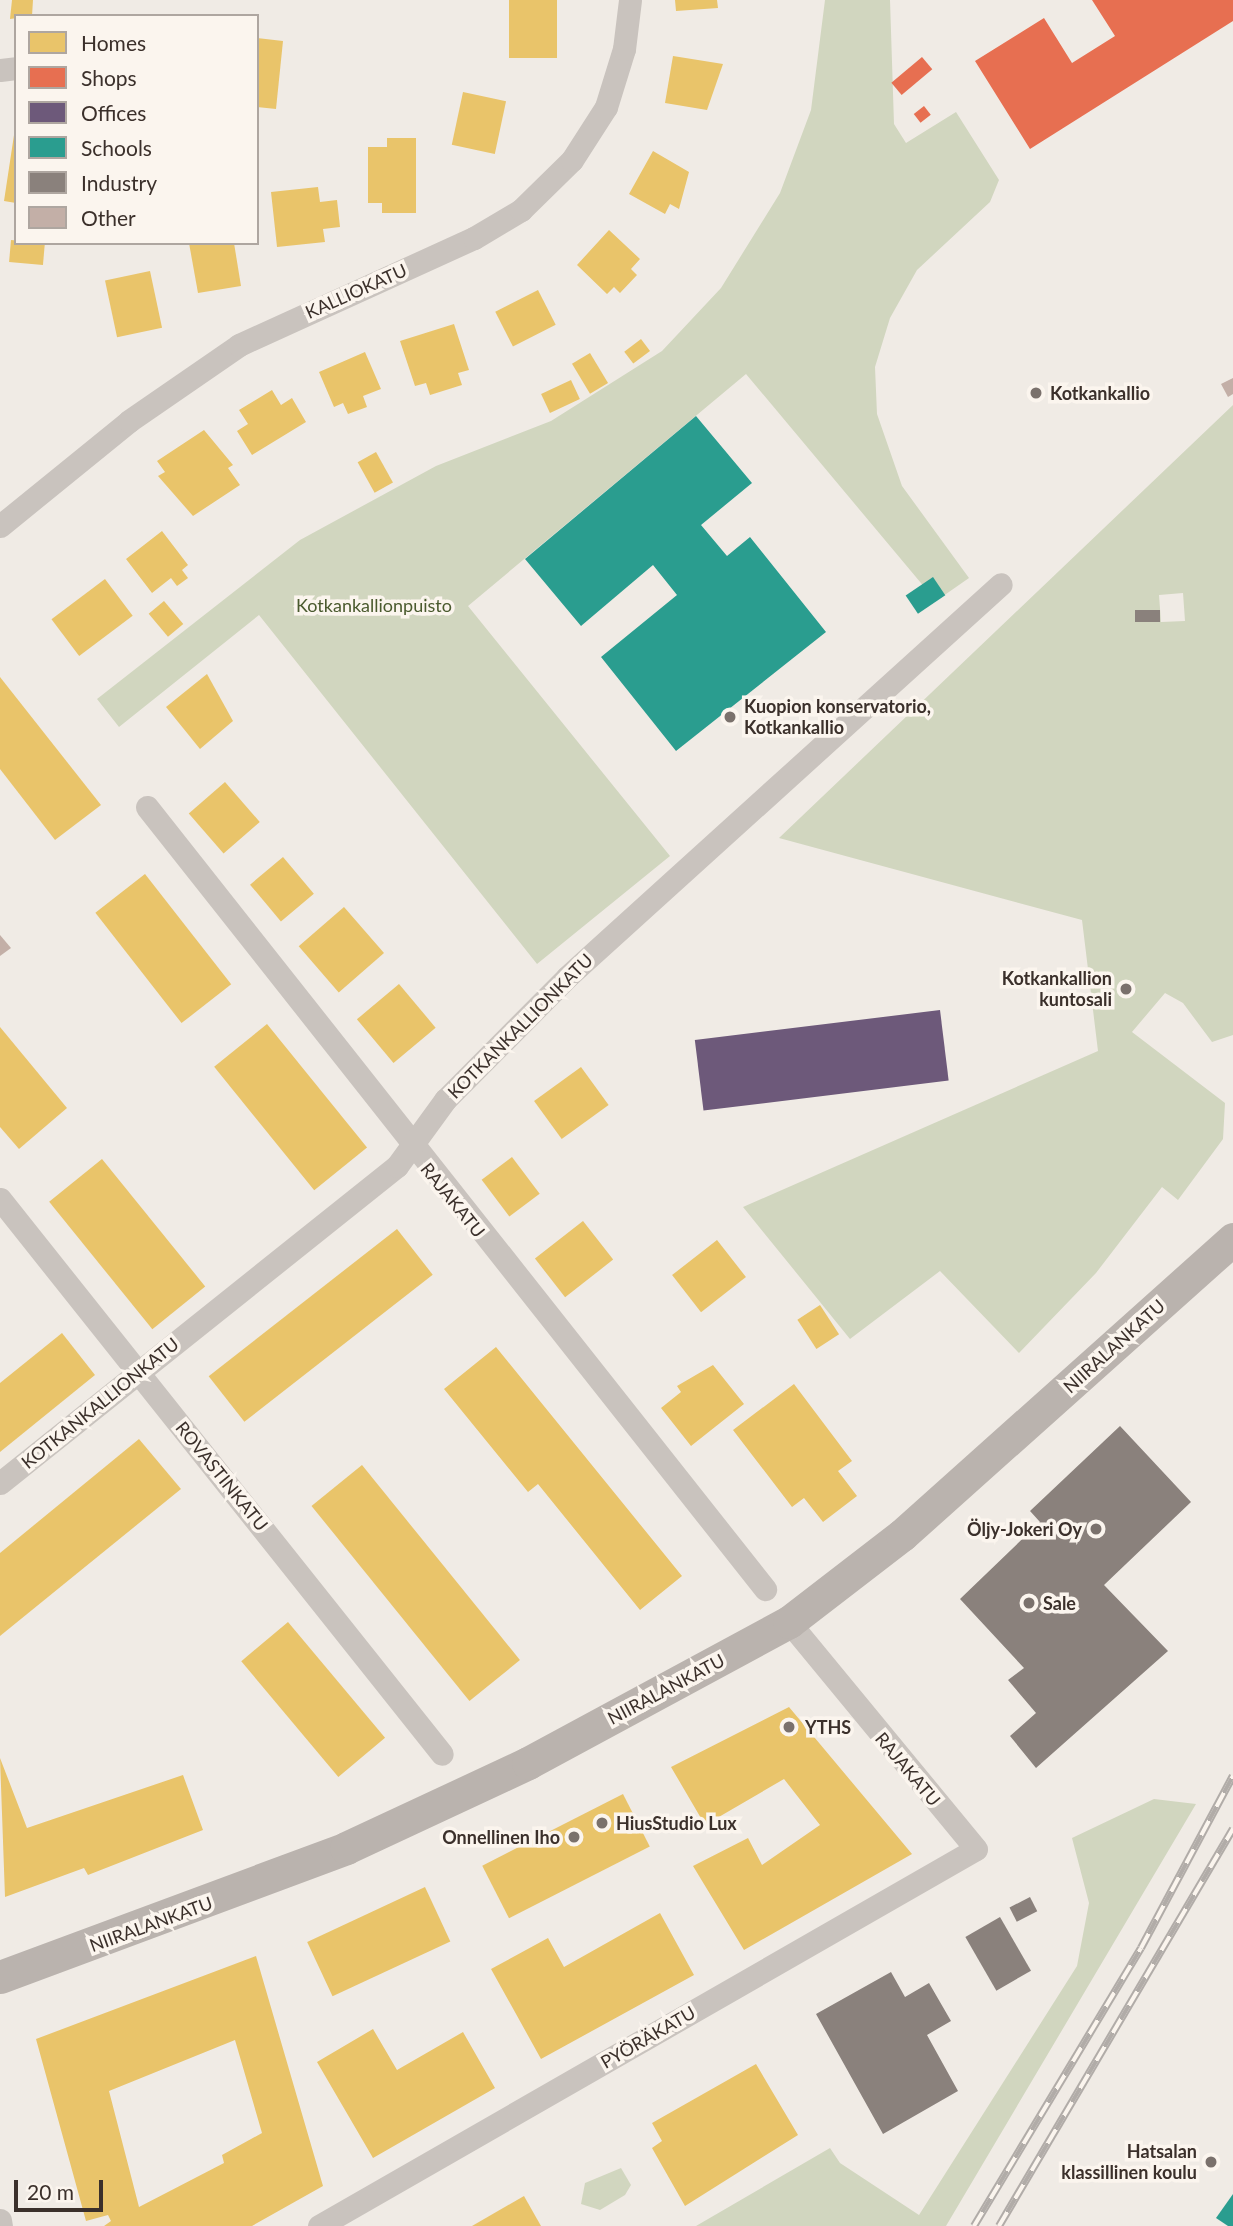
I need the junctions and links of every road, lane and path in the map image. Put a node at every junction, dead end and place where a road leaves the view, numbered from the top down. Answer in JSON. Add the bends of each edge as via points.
{"nodes":[{"id":1,"x":630,"y":0,"type":"edge"},
{"id":2,"x":0,"y":526,"type":"edge"},
{"id":3,"x":1001,"y":584,"type":"dead end"},
{"id":4,"x":147,"y":807,"type":"dead end"},
{"id":5,"x":412,"y":1149,"type":"junction"},
{"id":6,"x":0,"y":1199,"type":"edge"},
{"id":7,"x":1233,"y":1239,"type":"edge"},
{"id":8,"x":138,"y":1373,"type":"junction"},
{"id":9,"x":0,"y":1483,"type":"edge"},
{"id":10,"x":765,"y":1589,"type":"dead end"},
{"id":11,"x":789,"y":1622,"type":"junction"},
{"id":12,"x":442,"y":1754,"type":"dead end"},
{"id":13,"x":976,"y":1849,"type":"joint"},
{"id":14,"x":0,"y":1977,"type":"edge"},
{"id":15,"x":0,"y":2220,"type":"edge"},
{"id":16,"x":1,"y":2226,"type":"edge"},
{"id":17,"x":320,"y":2226,"type":"edge"}],
"edges":[{"from":1,"to":2,"type":"street","name":"KALLIOKATU","via":[[624,49],[606,107],[572,160],[521,211],[474,238],[239,345],[129,421]]},
{"from":3,"to":5,"type":"street","name":"KOTKANKALLIONKATU","via":[[567,977],[445,1100]]},
{"from":4,"to":5,"type":"street","name":"RAJAKATU"},
{"from":5,"to":8,"type":"street","name":"KOTKANKALLIONKATU"},
{"from":5,"to":10,"type":"street","name":"RAJAKATU"},
{"from":6,"to":8,"type":"street","name":"ROVASTINKATU"},
{"from":7,"to":11,"type":"main road","name":"NIIRALANKATU","via":[[902,1535]]},
{"from":8,"to":9,"type":"street","name":"KOTKANKALLIONKATU"},
{"from":8,"to":12,"type":"street","name":"ROVASTINKATU"},
{"from":11,"to":13,"type":"street","name":"RAJAKATU"},
{"from":11,"to":14,"type":"main road","name":"NIIRALANKATU","via":[[528,1763],[346,1848]]},
{"from":13,"to":17,"type":"street","name":"PYÖRÄKATU"},
{"from":15,"to":16,"type":"street"}]}
